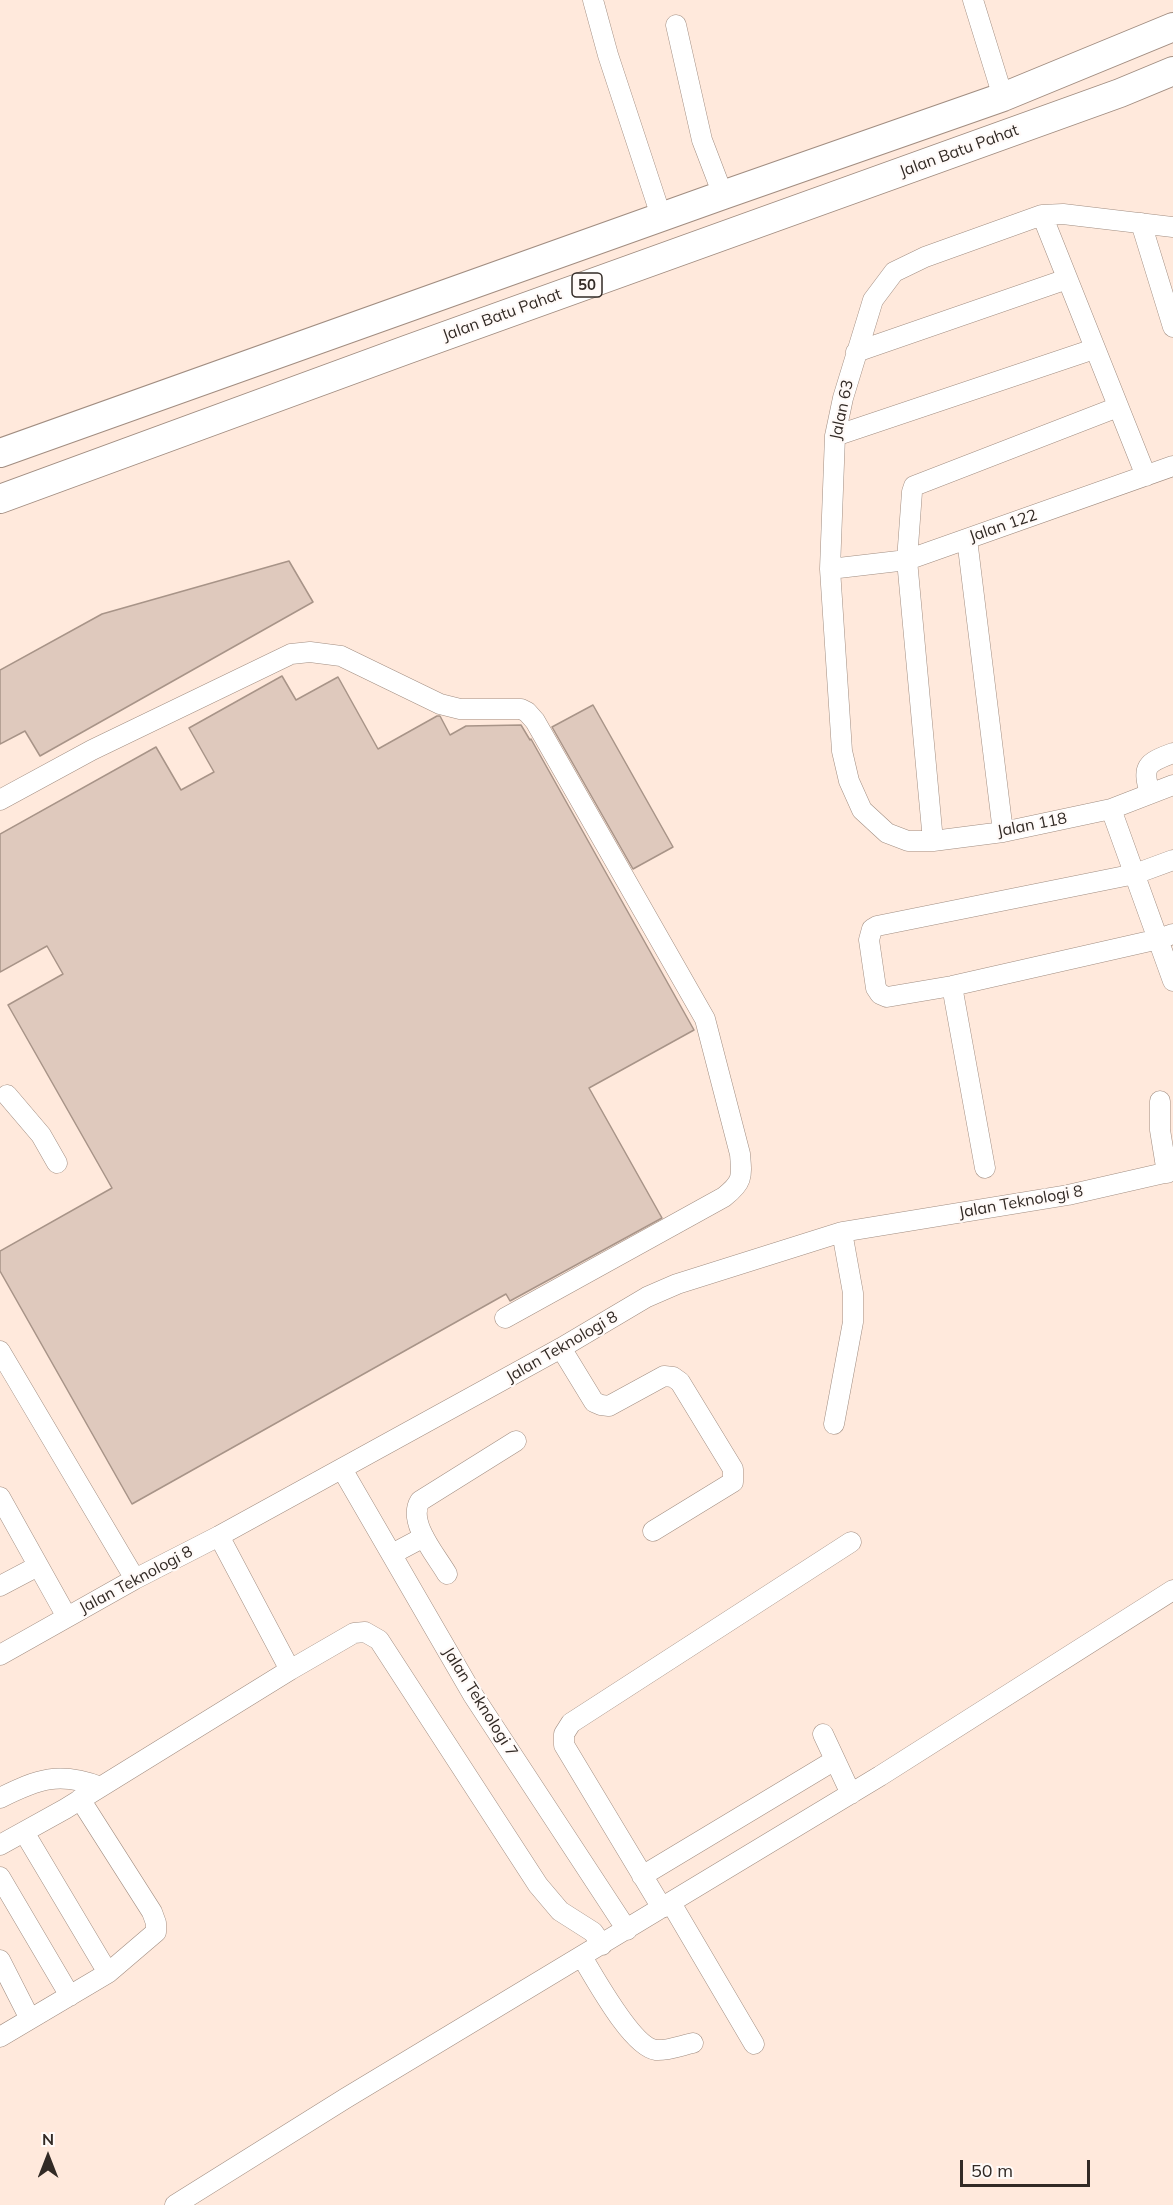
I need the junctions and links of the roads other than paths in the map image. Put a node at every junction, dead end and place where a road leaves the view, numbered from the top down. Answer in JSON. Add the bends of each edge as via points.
{"nodes":[{"id":1,"x":593,"y":0,"type":"edge"},
{"id":2,"x":974,"y":0,"type":"edge"},
{"id":3,"x":676,"y":25,"type":"dead end"},
{"id":4,"x":1173,"y":27,"type":"edge"},
{"id":5,"x":1173,"y":71,"type":"edge"},
{"id":6,"x":1003,"y":97,"type":"junction"},
{"id":7,"x":723,"y":195,"type":"junction"},
{"id":8,"x":1042,"y":215,"type":"junction"},
{"id":9,"x":661,"y":216,"type":"junction"},
{"id":10,"x":1141,"y":223,"type":"junction"},
{"id":11,"x":1173,"y":227,"type":"edge"},
{"id":12,"x":1067,"y":279,"type":"junction"},
{"id":13,"x":1173,"y":327,"type":"edge"},
{"id":14,"x":1094,"y":348,"type":"junction"},
{"id":15,"x":856,"y":352,"type":"junction"},
{"id":16,"x":1118,"y":407,"type":"junction"},
{"id":17,"x":835,"y":436,"type":"junction"},
{"id":18,"x":0,"y":453,"type":"edge"},
{"id":19,"x":1173,"y":466,"type":"edge"},
{"id":20,"x":1146,"y":476,"type":"junction"},
{"id":21,"x":0,"y":499,"type":"edge"},
{"id":22,"x":967,"y":539,"type":"junction"},
{"id":23,"x":907,"y":560,"type":"junction"},
{"id":24,"x":830,"y":569,"type":"junction"},
{"id":25,"x":1173,"y":753,"type":"edge"},
{"id":26,"x":1173,"y":785,"type":"edge"},
{"id":27,"x":1150,"y":794,"type":"junction"},
{"id":28,"x":0,"y":800,"type":"edge"},
{"id":29,"x":1112,"y":809,"type":"junction"},
{"id":30,"x":1003,"y":832,"type":"junction"},
{"id":31,"x":887,"y":833,"type":"joint"},
{"id":32,"x":933,"y":841,"type":"junction"},
{"id":33,"x":1173,"y":860,"type":"edge"},
{"id":34,"x":1135,"y":874,"type":"junction"},
{"id":35,"x":1166,"y":937,"type":"edge"},
{"id":36,"x":1173,"y":981,"type":"edge"},
{"id":37,"x":952,"y":986,"type":"junction"},
{"id":38,"x":2,"y":1092,"type":"edge"},
{"id":39,"x":1160,"y":1101,"type":"dead end"},
{"id":40,"x":57,"y":1163,"type":"dead end"},
{"id":41,"x":985,"y":1168,"type":"dead end"},
{"id":42,"x":1170,"y":1172,"type":"edge"},
{"id":43,"x":842,"y":1232,"type":"junction"},
{"id":44,"x":505,"y":1317,"type":"dead end"},
{"id":45,"x":561,"y":1348,"type":"junction"},
{"id":46,"x":0,"y":1351,"type":"edge"},
{"id":47,"x":834,"y":1424,"type":"dead end"},
{"id":48,"x":516,"y":1441,"type":"dead end"},
{"id":49,"x":342,"y":1469,"type":"junction"},
{"id":50,"x":0,"y":1497,"type":"edge"},
{"id":51,"x":653,"y":1531,"type":"dead end"},
{"id":52,"x":219,"y":1536,"type":"junction"},
{"id":53,"x":424,"y":1537,"type":"junction"},
{"id":54,"x":851,"y":1542,"type":"dead end"},
{"id":55,"x":392,"y":1554,"type":"junction"},
{"id":56,"x":38,"y":1566,"type":"junction"},
{"id":57,"x":447,"y":1574,"type":"dead end"},
{"id":58,"x":135,"y":1579,"type":"junction"},
{"id":59,"x":0,"y":1586,"type":"edge"},
{"id":60,"x":1173,"y":1590,"type":"edge"},
{"id":61,"x":67,"y":1617,"type":"junction"},
{"id":62,"x":0,"y":1655,"type":"edge"},
{"id":63,"x":290,"y":1670,"type":"junction"},
{"id":64,"x":823,"y":1734,"type":"dead end"},
{"id":65,"x":835,"y":1760,"type":"junction"},
{"id":66,"x":101,"y":1787,"type":"junction"},
{"id":67,"x":851,"y":1794,"type":"junction"},
{"id":68,"x":0,"y":1798,"type":"edge"},
{"id":69,"x":80,"y":1799,"type":"junction"},
{"id":70,"x":24,"y":1832,"type":"junction"},
{"id":71,"x":0,"y":1845,"type":"edge"},
{"id":72,"x":642,"y":1876,"type":"junction"},
{"id":73,"x":0,"y":1877,"type":"edge"},
{"id":74,"x":667,"y":1906,"type":"junction"},
{"id":75,"x":627,"y":1930,"type":"junction"},
{"id":76,"x":602,"y":1945,"type":"junction"},
{"id":77,"x":582,"y":1957,"type":"junction"},
{"id":78,"x":0,"y":1960,"type":"edge"},
{"id":79,"x":108,"y":1973,"type":"junction"},
{"id":80,"x":70,"y":1996,"type":"junction"},
{"id":81,"x":30,"y":2019,"type":"junction"},
{"id":82,"x":0,"y":2037,"type":"edge"},
{"id":83,"x":693,"y":2043,"type":"dead end"},
{"id":84,"x":753,"y":2044,"type":"dead end"},
{"id":85,"x":175,"y":2205,"type":"edge"}],
"edges":[{"from":1,"to":9,"type":"street"},
{"from":2,"to":6,"type":"street"},
{"from":3,"to":7,"type":"street","via":[[702,140]]},
{"from":4,"to":6,"type":"highway","number":"50"},
{"from":5,"to":21,"type":"highway","name":"Jalan Batu Pahat","number":"50"},
{"from":6,"to":7,"type":"highway","number":"50"},
{"from":7,"to":9,"type":"highway","number":"50"},
{"from":8,"to":10,"type":"street","name":"Jalan 63"},
{"from":8,"to":12,"type":"street"},
{"from":8,"to":15,"type":"street","name":"Jalan 63","via":[[894,272],[873,300]]},
{"from":9,"to":18,"type":"highway","number":"50"},
{"from":10,"to":11,"type":"street","name":"Jalan 63"},
{"from":10,"to":13,"type":"street"},
{"from":12,"to":14,"type":"street"},
{"from":12,"to":15,"type":"street"},
{"from":14,"to":16,"type":"street"},
{"from":14,"to":17,"type":"street"},
{"from":15,"to":17,"type":"street","name":"Jalan 63"},
{"from":16,"to":20,"type":"street"},
{"from":16,"to":23,"type":"street","via":[[914,486]]},
{"from":17,"to":24,"type":"street","name":"Jalan 63"},
{"from":19,"to":20,"type":"street","name":"Jalan 122"},
{"from":20,"to":22,"type":"street","name":"Jalan 122"},
{"from":22,"to":23,"type":"street","name":"Jalan 122"},
{"from":22,"to":30,"type":"street"},
{"from":23,"to":24,"type":"street","name":"Jalan 122"},
{"from":23,"to":32,"type":"street"},
{"from":24,"to":31,"type":"street","name":"Jalan 63","via":[[843,751],[849,781],[862,810]]},
{"from":25,"to":27,"type":"street","via":[[1147,768]]},
{"from":26,"to":27,"type":"street","name":"Jalan 118"},
{"from":27,"to":29,"type":"street","name":"Jalan 118"},
{"from":28,"to":44,"type":"street","via":[[92,750],[291,654],[341,656],[440,704],[460,709],[521,709],[535,720],[705,1019],[740,1154],[742,1177],[724,1197]]},
{"from":29,"to":30,"type":"street","name":"Jalan 118"},
{"from":29,"to":34,"type":"street"},
{"from":30,"to":32,"type":"street","name":"Jalan 118"},
{"from":31,"to":32,"type":"street","name":"Jalan 118","via":[[908,841]]},
{"from":33,"to":34,"type":"street"},
{"from":34,"to":35,"type":"street"},
{"from":34,"to":37,"type":"street","via":[[872,929],[869,940],[880,994],[898,997]]},
{"from":35,"to":36,"type":"street"},
{"from":35,"to":37,"type":"street"},
{"from":37,"to":41,"type":"street"},
{"from":38,"to":40,"type":"street","via":[[41,1135]]},
{"from":39,"to":42,"type":"street","via":[[1160,1131]]},
{"from":42,"to":43,"type":"street","name":"Jalan Teknologi 8","via":[[1068,1196]]},
{"from":43,"to":45,"type":"street","name":"Jalan Teknologi 8","via":[[677,1284]]},
{"from":43,"to":47,"type":"street","via":[[853,1293],[853,1322]]},
{"from":45,"to":49,"type":"street","name":"Jalan Teknologi 8"},
{"from":45,"to":51,"type":"street","via":[[594,1402],[601,1405],[609,1406],[664,1376],[673,1377],[680,1382],[733,1469],[733,1482]]},
{"from":46,"to":58,"type":"street"},
{"from":48,"to":53,"type":"street","via":[[420,1501],[416,1521]]},
{"from":49,"to":52,"type":"street","name":"Jalan Teknologi 8"},
{"from":49,"to":55,"type":"street","name":"Jalan Teknologi 7"},
{"from":50,"to":56,"type":"street"},
{"from":52,"to":58,"type":"street","name":"Jalan Teknologi 8"},
{"from":52,"to":63,"type":"street"},
{"from":53,"to":55,"type":"street"},
{"from":53,"to":57,"type":"street"},
{"from":54,"to":72,"type":"street","via":[[571,1723],[564,1734],[564,1745]]},
{"from":55,"to":75,"type":"street","name":"Jalan Teknologi 7","via":[[473,1695]]},
{"from":56,"to":59,"type":"street"},
{"from":56,"to":61,"type":"street"},
{"from":58,"to":61,"type":"street","name":"Jalan Teknologi 8"},
{"from":60,"to":67,"type":"street"},
{"from":61,"to":62,"type":"street","name":"Jalan Teknologi 8"},
{"from":63,"to":66,"type":"street"},
{"from":63,"to":76,"type":"street","via":[[354,1633],[365,1632],[379,1640],[538,1885],[560,1911],[593,1932]]},
{"from":64,"to":65,"type":"street"},
{"from":65,"to":67,"type":"street"},
{"from":65,"to":72,"type":"street"},
{"from":66,"to":68,"type":"street","via":[[81,1779],[49,1779],[33,1781]]},
{"from":66,"to":69,"type":"street"},
{"from":67,"to":74,"type":"street"},
{"from":69,"to":70,"type":"street"},
{"from":69,"to":79,"type":"street","via":[[156,1923],[156,1932]]},
{"from":70,"to":71,"type":"street"},
{"from":70,"to":79,"type":"street"},
{"from":72,"to":74,"type":"street"},
{"from":73,"to":80,"type":"street"},
{"from":74,"to":75,"type":"street"},
{"from":74,"to":84,"type":"street"},
{"from":75,"to":76,"type":"street"},
{"from":76,"to":77,"type":"street"},
{"from":77,"to":83,"type":"street","via":[[641,2043],[656,2050]]},
{"from":77,"to":85,"type":"street"},
{"from":78,"to":81,"type":"street"},
{"from":79,"to":80,"type":"street"},
{"from":80,"to":81,"type":"street"},
{"from":81,"to":82,"type":"street"}]}
